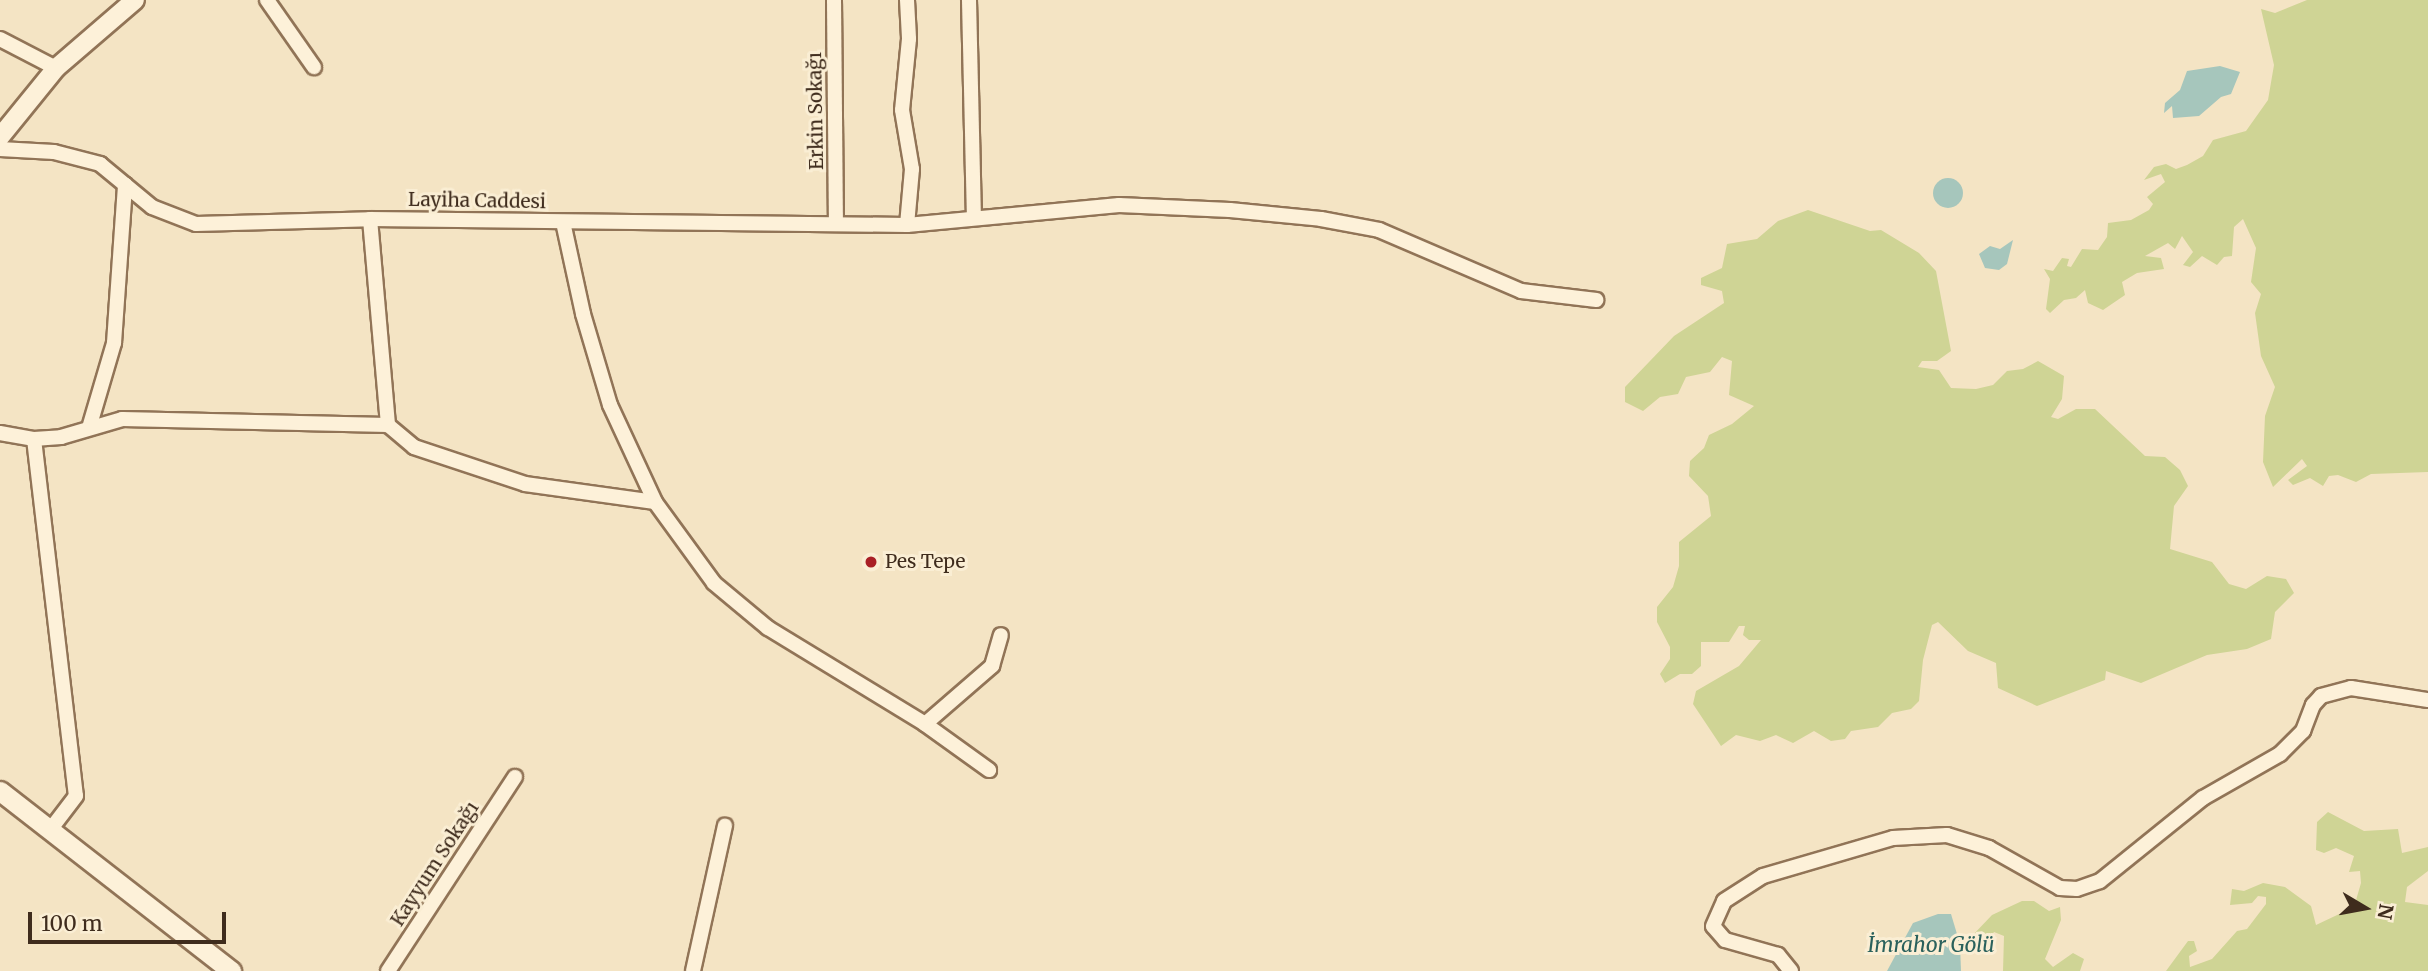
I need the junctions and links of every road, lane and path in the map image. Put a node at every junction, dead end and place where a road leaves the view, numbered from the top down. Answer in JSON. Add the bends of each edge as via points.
{"nodes":[{"id":1,"x":133,"y":0,"type":"edge"},
{"id":2,"x":267,"y":0,"type":"edge"},
{"id":3,"x":834,"y":0,"type":"edge"},
{"id":4,"x":907,"y":0,"type":"edge"},
{"id":5,"x":969,"y":0,"type":"edge"},
{"id":6,"x":0,"y":39,"type":"edge"},
{"id":7,"x":313,"y":67,"type":"dead end"},
{"id":8,"x":56,"y":68,"type":"junction"},
{"id":9,"x":0,"y":137,"type":"edge"},
{"id":10,"x":0,"y":149,"type":"edge"},
{"id":11,"x":125,"y":184,"type":"junction"},
{"id":12,"x":974,"y":218,"type":"junction"},
{"id":13,"x":370,"y":219,"type":"junction"},
{"id":14,"x":563,"y":222,"type":"junction"},
{"id":15,"x":836,"y":223,"type":"junction"},
{"id":16,"x":907,"y":225,"type":"junction"},
{"id":17,"x":1596,"y":300,"type":"dead end"},
{"id":18,"x":388,"y":425,"type":"junction"},
{"id":19,"x":89,"y":428,"type":"junction"},
{"id":20,"x":0,"y":433,"type":"edge"},
{"id":21,"x":34,"y":439,"type":"junction"},
{"id":22,"x":654,"y":502,"type":"junction"},
{"id":23,"x":1001,"y":635,"type":"dead end"},
{"id":24,"x":2428,"y":700,"type":"edge"},
{"id":25,"x":925,"y":724,"type":"junction"},
{"id":26,"x":989,"y":770,"type":"dead end"},
{"id":27,"x":514,"y":777,"type":"dead end"},
{"id":28,"x":0,"y":791,"type":"edge"},
{"id":29,"x":726,"y":825,"type":"dead end"},
{"id":30,"x":50,"y":830,"type":"junction"},
{"id":31,"x":231,"y":971,"type":"edge"},
{"id":32,"x":388,"y":971,"type":"edge"},
{"id":33,"x":693,"y":971,"type":"edge"},
{"id":34,"x":1791,"y":971,"type":"edge"}],
"edges":[{"from":1,"to":8,"type":"street"},
{"from":2,"to":7,"type":"street"},
{"from":3,"to":15,"type":"street","name":"Erkin Sokağı"},
{"from":4,"to":16,"type":"street","via":[[909,39],[902,110],[912,169]]},
{"from":5,"to":12,"type":"street"},
{"from":6,"to":8,"type":"street"},
{"from":8,"to":9,"type":"street"},
{"from":10,"to":11,"type":"street","name":"Layiha Caddesi","via":[[54,152],[100,164]]},
{"from":11,"to":13,"type":"street","name":"Layiha Caddesi","via":[[152,207],[196,224]]},
{"from":11,"to":19,"type":"street","via":[[114,343]]},
{"from":12,"to":16,"type":"street","name":"Layiha Caddesi"},
{"from":12,"to":17,"type":"street","name":"Layiha Caddesi","via":[[1119,205],[1321,219],[1379,230],[1521,291]]},
{"from":13,"to":14,"type":"street","name":"Layiha Caddesi"},
{"from":13,"to":18,"type":"street"},
{"from":14,"to":15,"type":"street","name":"Layiha Caddesi"},
{"from":14,"to":22,"type":"street","via":[[583,314],[611,405]]},
{"from":15,"to":16,"type":"street","name":"Layiha Caddesi"},
{"from":18,"to":19,"type":"street","via":[[122,419]]},
{"from":18,"to":22,"type":"street","via":[[414,447],[524,484]]},
{"from":19,"to":21,"type":"street"},
{"from":20,"to":21,"type":"street"},
{"from":21,"to":30,"type":"street","via":[[76,796]]},
{"from":22,"to":25,"type":"street","via":[[714,583],[768,628]]},
{"from":23,"to":25,"type":"street","via":[[992,666]]},
{"from":24,"to":34,"type":"street","via":[[2351,688],[2321,696],[2303,731],[2280,754],[2203,798],[2100,881],[2077,889],[2060,888],[1980,844],[1947,835],[1893,838],[1763,876],[1724,901],[1713,926],[1725,940],[1778,955]]},
{"from":25,"to":26,"type":"street"},
{"from":27,"to":32,"type":"street","name":"Kayyum Sokağı"},
{"from":28,"to":30,"type":"main road"},
{"from":29,"to":33,"type":"street"},
{"from":30,"to":31,"type":"main road"}]}
